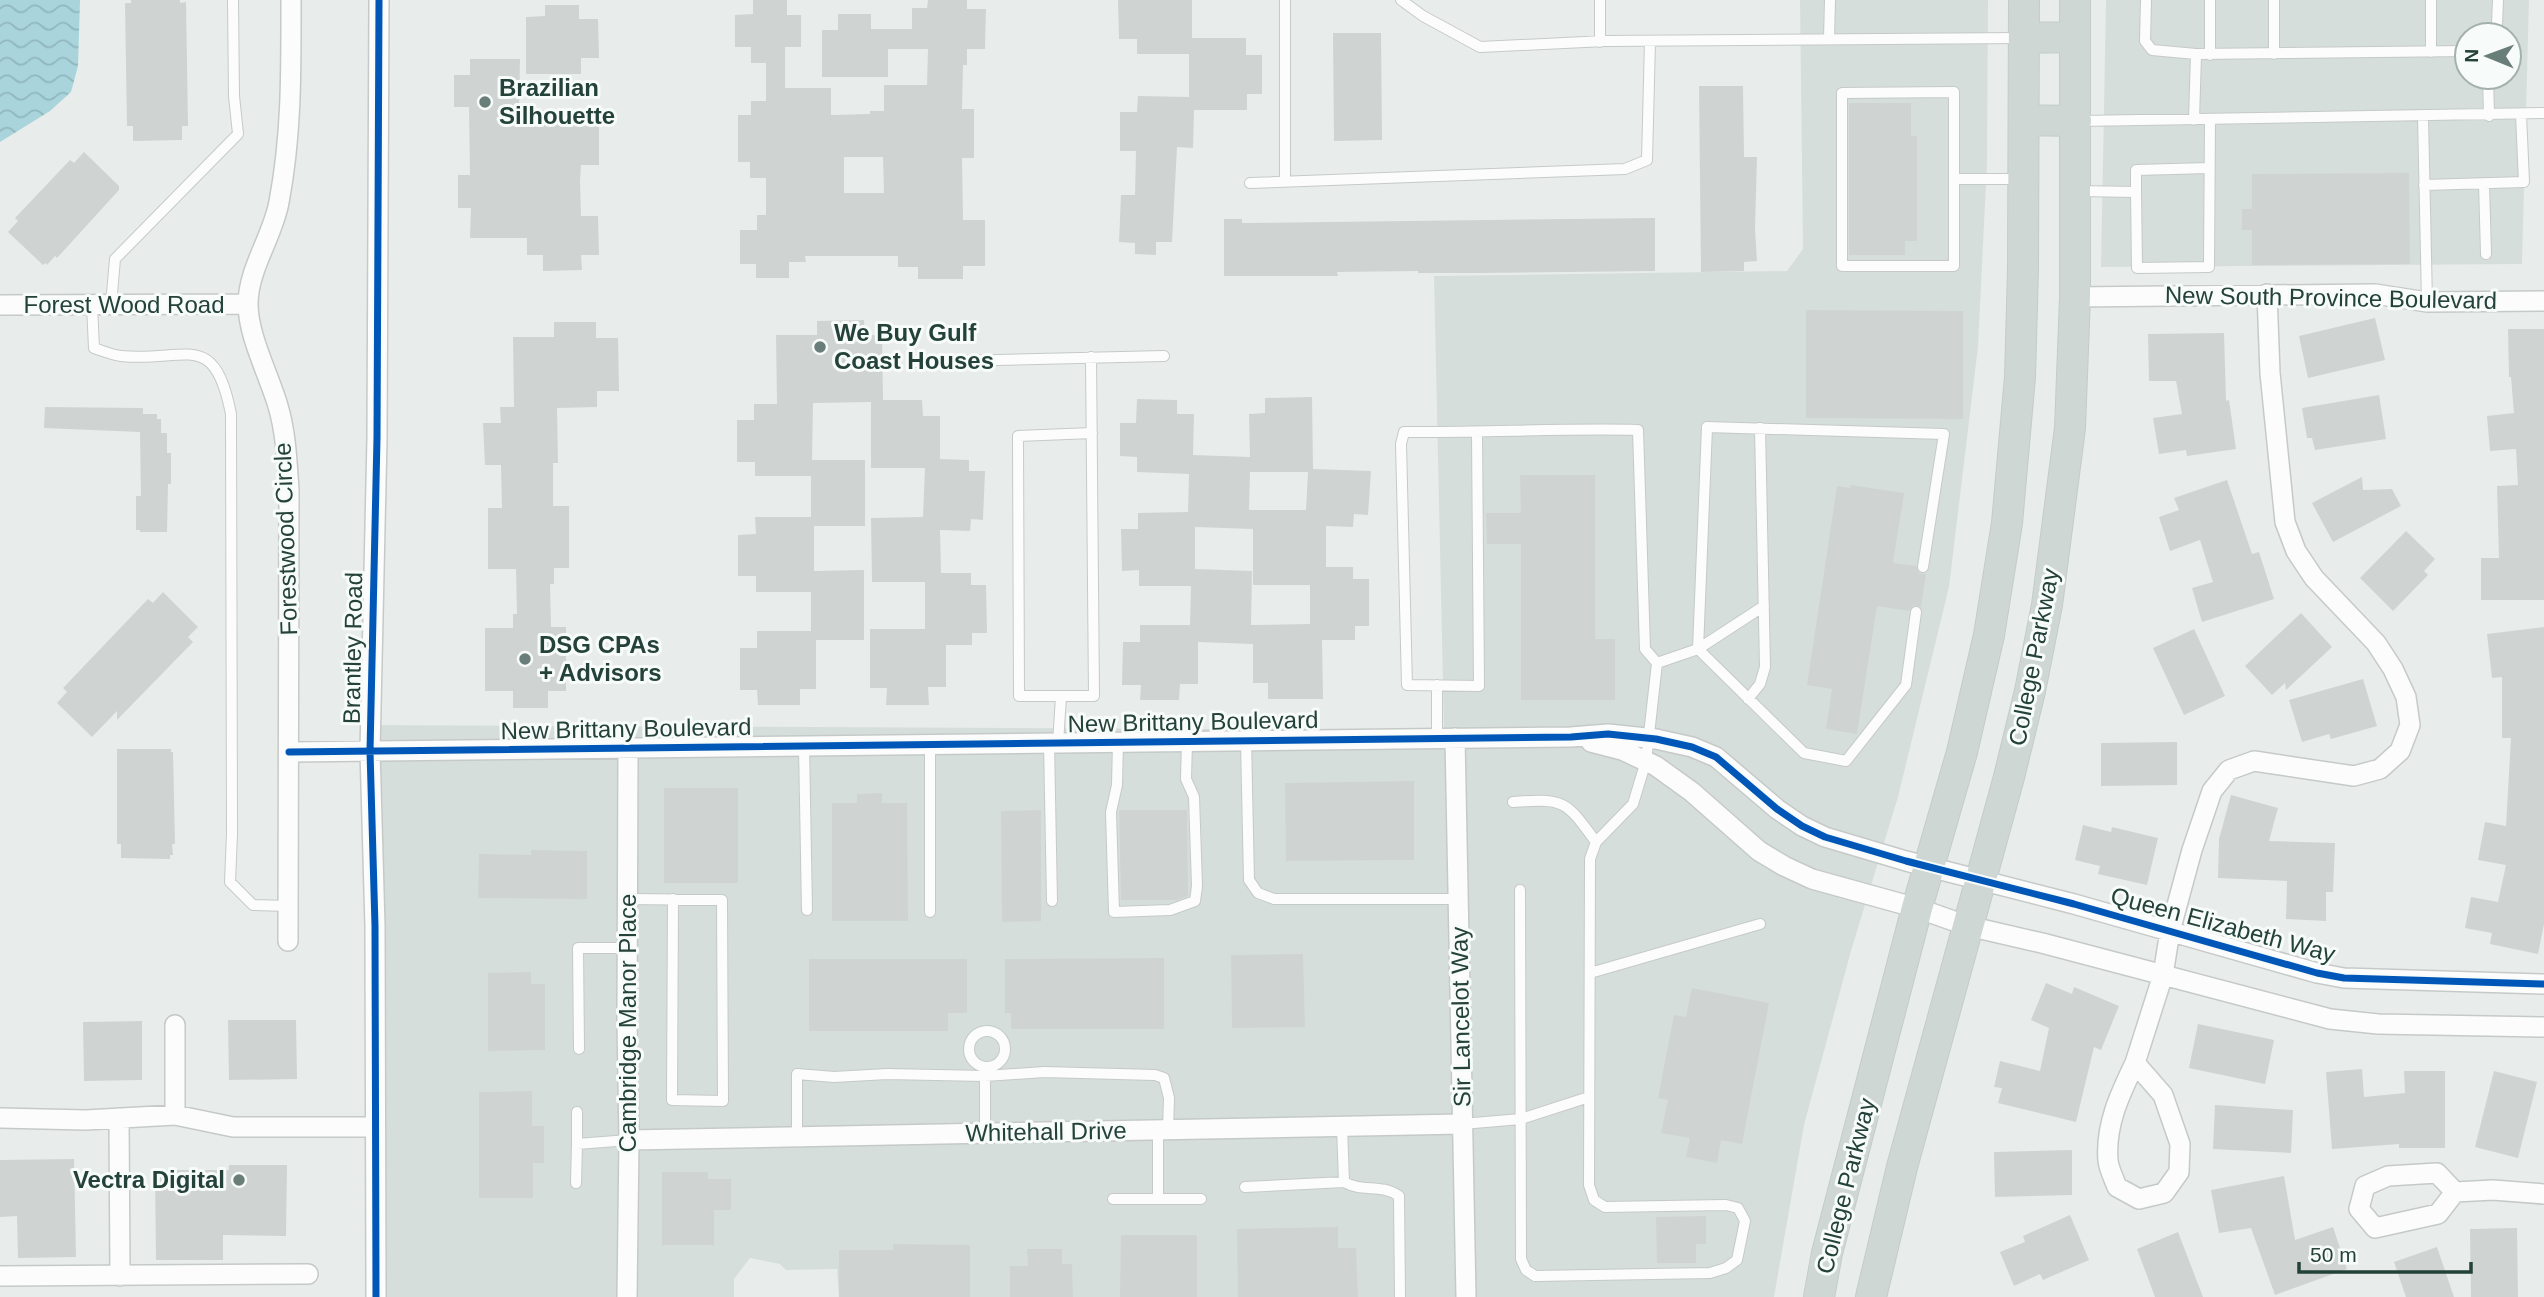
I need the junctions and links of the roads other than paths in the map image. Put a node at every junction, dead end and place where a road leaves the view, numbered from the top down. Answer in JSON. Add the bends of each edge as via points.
{"nodes":[{"id":1,"x":233,"y":0,"type":"edge"},
{"id":2,"x":291,"y":0,"type":"edge"},
{"id":3,"x":379,"y":0,"type":"edge"},
{"id":4,"x":1285,"y":0,"type":"edge"},
{"id":5,"x":1402,"y":0,"type":"edge"},
{"id":6,"x":1600,"y":0,"type":"edge"},
{"id":7,"x":1830,"y":0,"type":"edge"},
{"id":8,"x":2024,"y":0,"type":"edge"},
{"id":9,"x":2075,"y":0,"type":"edge"},
{"id":10,"x":2146,"y":0,"type":"edge"},
{"id":11,"x":2210,"y":0,"type":"edge"},
{"id":12,"x":2274,"y":0,"type":"edge"},
{"id":13,"x":2431,"y":0,"type":"edge"},
{"id":14,"x":2497,"y":0,"type":"edge"},
{"id":15,"x":2497,"y":21,"type":"edge"},
{"id":16,"x":2075,"y":37,"type":"junction"},
{"id":17,"x":2024,"y":38,"type":"junction"},
{"id":18,"x":1829,"y":39,"type":"junction"},
{"id":19,"x":1650,"y":41,"type":"junction"},
{"id":20,"x":1600,"y":42,"type":"junction"},
{"id":21,"x":2453,"y":51,"type":"edge"},
{"id":22,"x":2431,"y":52,"type":"junction"},
{"id":23,"x":2196,"y":54,"type":"junction"},
{"id":24,"x":2274,"y":54,"type":"junction"},
{"id":25,"x":2210,"y":55,"type":"junction"},
{"id":26,"x":2488,"y":91,"type":"edge"},
{"id":27,"x":2544,"y":113,"type":"edge"},
{"id":28,"x":2521,"y":114,"type":"junction"},
{"id":29,"x":2489,"y":116,"type":"junction"},
{"id":30,"x":2423,"y":117,"type":"junction"},
{"id":31,"x":2024,"y":120,"type":"junction"},
{"id":32,"x":2194,"y":120,"type":"junction"},
{"id":33,"x":2210,"y":120,"type":"junction"},
{"id":34,"x":2076,"y":121,"type":"junction"},
{"id":35,"x":2209,"y":168,"type":"junction"},
{"id":36,"x":1954,"y":179,"type":"junction"},
{"id":37,"x":2024,"y":179,"type":"junction"},
{"id":38,"x":1285,"y":182,"type":"junction"},
{"id":39,"x":1250,"y":183,"type":"dead end"},
{"id":40,"x":2484,"y":184,"type":"junction"},
{"id":41,"x":2424,"y":185,"type":"junction"},
{"id":42,"x":2076,"y":191,"type":"junction"},
{"id":43,"x":2136,"y":191,"type":"junction"},
{"id":44,"x":2486,"y":254,"type":"dead end"},
{"id":45,"x":2267,"y":294,"type":"junction"},
{"id":46,"x":2075,"y":297,"type":"junction"},
{"id":47,"x":2544,"y":301,"type":"edge"},
{"id":48,"x":2427,"y":302,"type":"junction"},
{"id":49,"x":248,"y":304,"type":"junction"},
{"id":50,"x":102,"y":305,"type":"junction"},
{"id":51,"x":0,"y":306,"type":"edge"},
{"id":52,"x":1164,"y":356,"type":"dead end"},
{"id":53,"x":1091,"y":357,"type":"junction"},
{"id":54,"x":915,"y":362,"type":"dead end"},
{"id":55,"x":1760,"y":428,"type":"junction"},
{"id":56,"x":1092,"y":433,"type":"junction"},
{"id":57,"x":1478,"y":433,"type":"junction"},
{"id":58,"x":1923,"y":567,"type":"dead end"},
{"id":59,"x":1764,"y":606,"type":"junction"},
{"id":60,"x":1916,"y":612,"type":"dead end"},
{"id":61,"x":1698,"y":649,"type":"junction"},
{"id":62,"x":1657,"y":663,"type":"junction"},
{"id":63,"x":1437,"y":685,"type":"junction"},
{"id":64,"x":1060,"y":697,"type":"junction"},
{"id":65,"x":1748,"y":699,"type":"junction"},
{"id":66,"x":1571,"y":737,"type":"junction"},
{"id":67,"x":1446,"y":738,"type":"junction"},
{"id":68,"x":1650,"y":738,"type":"junction"},
{"id":69,"x":1187,"y":741,"type":"junction"},
{"id":70,"x":1246,"y":741,"type":"junction"},
{"id":71,"x":1118,"y":742,"type":"junction"},
{"id":72,"x":1054,"y":743,"type":"junction"},
{"id":73,"x":930,"y":744,"type":"junction"},
{"id":74,"x":804,"y":746,"type":"junction"},
{"id":75,"x":628,"y":748,"type":"junction"},
{"id":76,"x":370,"y":751,"type":"junction"},
{"id":77,"x":289,"y":752,"type":"junction"},
{"id":78,"x":1646,"y":761,"type":"junction"},
{"id":79,"x":1513,"y":802,"type":"dead end"},
{"id":80,"x":1596,"y":842,"type":"junction"},
{"id":81,"x":1929,"y":867,"type":"junction"},
{"id":82,"x":1980,"y":880,"type":"junction"},
{"id":83,"x":1520,"y":890,"type":"dead end"},
{"id":84,"x":628,"y":899,"type":"junction"},
{"id":85,"x":673,"y":899,"type":"junction"},
{"id":86,"x":1460,"y":899,"type":"junction"},
{"id":87,"x":1052,"y":901,"type":"dead end"},
{"id":88,"x":288,"y":906,"type":"junction"},
{"id":89,"x":1917,"y":908,"type":"junction"},
{"id":90,"x":807,"y":910,"type":"dead end"},
{"id":91,"x":930,"y":912,"type":"dead end"},
{"id":92,"x":1760,"y":923,"type":"dead end"},
{"id":93,"x":1968,"y":926,"type":"junction"},
{"id":94,"x":2170,"y":931,"type":"junction"},
{"id":95,"x":288,"y":941,"type":"dead end"},
{"id":96,"x":628,"y":948,"type":"junction"},
{"id":97,"x":1590,"y":973,"type":"junction"},
{"id":98,"x":2164,"y":975,"type":"junction"},
{"id":99,"x":2544,"y":984,"type":"edge"},
{"id":100,"x":175,"y":1025,"type":"dead end"},
{"id":101,"x":2544,"y":1027,"type":"edge"},
{"id":102,"x":579,"y":1049,"type":"dead end"},
{"id":103,"x":2135,"y":1063,"type":"junction"},
{"id":104,"x":985,"y":1071,"type":"junction"},
{"id":105,"x":1589,"y":1097,"type":"junction"},
{"id":106,"x":577,"y":1112,"type":"dead end"},
{"id":107,"x":175,"y":1115,"type":"junction"},
{"id":108,"x":0,"y":1118,"type":"edge"},
{"id":109,"x":119,"y":1118,"type":"junction"},
{"id":110,"x":1521,"y":1119,"type":"junction"},
{"id":111,"x":1462,"y":1124,"type":"junction"},
{"id":112,"x":375,"y":1127,"type":"junction"},
{"id":113,"x":1342,"y":1127,"type":"junction"},
{"id":114,"x":1163,"y":1130,"type":"junction"},
{"id":115,"x":985,"y":1133,"type":"junction"},
{"id":116,"x":797,"y":1137,"type":"junction"},
{"id":117,"x":629,"y":1140,"type":"junction"},
{"id":118,"x":577,"y":1144,"type":"junction"},
{"id":119,"x":1344,"y":1182,"type":"junction"},
{"id":120,"x":576,"y":1183,"type":"dead end"},
{"id":121,"x":1245,"y":1187,"type":"dead end"},
{"id":122,"x":2455,"y":1192,"type":"dead end"},
{"id":123,"x":2544,"y":1194,"type":"edge"},
{"id":124,"x":1113,"y":1199,"type":"dead end"},
{"id":125,"x":1158,"y":1199,"type":"junction"},
{"id":126,"x":1201,"y":1199,"type":"dead end"},
{"id":127,"x":308,"y":1275,"type":"dead end"},
{"id":128,"x":0,"y":1276,"type":"edge"},
{"id":129,"x":120,"y":1276,"type":"junction"},
{"id":130,"x":376,"y":1297,"type":"edge"},
{"id":131,"x":627,"y":1297,"type":"edge"},
{"id":132,"x":1400,"y":1297,"type":"edge"},
{"id":133,"x":1466,"y":1297,"type":"edge"},
{"id":134,"x":1819,"y":1297,"type":"edge"},
{"id":135,"x":1871,"y":1297,"type":"edge"}],
"edges":[{"from":1,"to":50,"type":"lane","via":[[238,134],[115,259]]},
{"from":2,"to":49,"type":"street","name":"Forestwood Circle","via":[[287,158],[278,206]]},
{"from":3,"to":76,"type":"street","name":"Brantley Road"},
{"from":4,"to":38,"type":"lane"},
{"from":5,"to":20,"type":"lane","via":[[1480,47]]},
{"from":6,"to":20,"type":"lane"},
{"from":7,"to":18,"type":"lane"},
{"from":8,"to":17,"type":"main road","name":"College Parkway"},
{"from":9,"to":16,"type":"main road","name":"College Parkway"},
{"from":10,"to":23,"type":"lane","via":[[2145,41],[2149,47]]},
{"from":11,"to":25,"type":"lane"},
{"from":12,"to":24,"type":"lane"},
{"from":13,"to":22,"type":"lane"},
{"from":14,"to":15,"type":"lane"},
{"from":16,"to":17,"type":"main road"},
{"from":16,"to":34,"type":"main road","name":"College Parkway"},
{"from":17,"to":18,"type":"lane"},
{"from":17,"to":31,"type":"main road","name":"College Parkway"},
{"from":18,"to":19,"type":"lane"},
{"from":19,"to":20,"type":"lane"},
{"from":19,"to":38,"type":"lane","via":[[1647,160],[1625,169]]},
{"from":21,"to":22,"type":"lane"},
{"from":22,"to":24,"type":"lane"},
{"from":23,"to":25,"type":"lane"},
{"from":23,"to":32,"type":"lane"},
{"from":24,"to":25,"type":"lane"},
{"from":26,"to":29,"type":"lane"},
{"from":27,"to":28,"type":"lane"},
{"from":28,"to":29,"type":"lane"},
{"from":28,"to":40,"type":"lane","via":[[2524,182]]},
{"from":29,"to":30,"type":"lane"},
{"from":30,"to":33,"type":"lane"},
{"from":30,"to":41,"type":"lane"},
{"from":31,"to":34,"type":"main road"},
{"from":31,"to":37,"type":"main road","name":"College Parkway"},
{"from":32,"to":33,"type":"lane"},
{"from":32,"to":34,"type":"lane"},
{"from":33,"to":35,"type":"lane"},
{"from":34,"to":42,"type":"main road","name":"College Parkway"},
{"from":35,"to":43,"type":"lane","via":[[2136,170]]},
{"from":35,"to":43,"type":"lane","via":[[2208,267],[2137,268]]},
{"from":36,"to":36,"type":"lane","via":[[1954,92],[1842,93],[1842,266],[1954,266]]},
{"from":36,"to":37,"type":"lane"},
{"from":37,"to":81,"type":"main road","name":"College Parkway","via":[[2020,377],[2007,523],[1979,680]]},
{"from":38,"to":39,"type":"lane"},
{"from":40,"to":41,"type":"lane"},
{"from":40,"to":44,"type":"lane"},
{"from":41,"to":48,"type":"lane"},
{"from":42,"to":43,"type":"lane"},
{"from":42,"to":46,"type":"main road","name":"College Parkway"},
{"from":45,"to":46,"type":"street","name":"New South Province Boulevard"},
{"from":45,"to":48,"type":"street","name":"New South Province Boulevard","via":[[2375,294]]},
{"from":45,"to":94,"type":"street","via":[[2285,522],[2296,551],[2314,578],[2376,643],[2393,669],[2406,697],[2410,725],[2400,751],[2380,769],[2354,776],[2254,761],[2229,770],[2212,791]]},
{"from":46,"to":82,"type":"main road","name":"College Parkway","via":[[2070,428],[2047,605],[2031,691]]},
{"from":47,"to":48,"type":"street","name":"New South Province Boulevard"},
{"from":49,"to":50,"type":"street","name":"Forest Wood Road"},
{"from":49,"to":77,"type":"street","name":"Forestwood Circle","via":[[284,435],[289,491]]},
{"from":50,"to":51,"type":"street","name":"Forest Wood Road"},
{"from":50,"to":88,"type":"lane","via":[[94,348],[120,356],[194,354],[211,362],[225,384],[231,414],[230,882],[254,905]]},
{"from":52,"to":53,"type":"lane"},
{"from":53,"to":54,"type":"lane"},
{"from":53,"to":56,"type":"lane"},
{"from":55,"to":58,"type":"lane","via":[[1944,434]]},
{"from":55,"to":59,"type":"lane"},
{"from":55,"to":61,"type":"lane","via":[[1707,427]]},
{"from":56,"to":64,"type":"lane","via":[[1094,696]]},
{"from":56,"to":64,"type":"lane","via":[[1018,436],[1020,696]]},
{"from":57,"to":62,"type":"lane","via":[[1638,430],[1645,649]]},
{"from":57,"to":63,"type":"lane","via":[[1479,685]]},
{"from":57,"to":63,"type":"lane","via":[[1404,432],[1401,444],[1407,685]]},
{"from":59,"to":61,"type":"lane"},
{"from":59,"to":65,"type":"lane","via":[[1765,667],[1760,684]]},
{"from":60,"to":65,"type":"lane","via":[[1906,685],[1846,761],[1804,753]]},
{"from":61,"to":62,"type":"lane"},
{"from":61,"to":65,"type":"lane"},
{"from":62,"to":68,"type":"lane"},
{"from":63,"to":67,"type":"lane"},
{"from":64,"to":72,"type":"lane"},
{"from":66,"to":67,"type":"street","name":"New Brittany Boulevard"},
{"from":66,"to":68,"type":"street","name":"New Brittany Boulevard"},
{"from":66,"to":78,"type":"street","name":"New Brittany Boulevard"},
{"from":67,"to":70,"type":"street","name":"New Brittany Boulevard"},
{"from":67,"to":86,"type":"street","name":"Sir Lancelot Way"},
{"from":68,"to":78,"type":"lane"},
{"from":68,"to":81,"type":"street","name":"New Brittany Boulevard","via":[[1716,757],[1777,809],[1825,837]]},
{"from":69,"to":70,"type":"street","name":"New Brittany Boulevard"},
{"from":69,"to":71,"type":"street","name":"New Brittany Boulevard"},
{"from":69,"to":71,"type":"lane","via":[[1186,779],[1194,797],[1195,901],[1170,911],[1114,912],[1111,812]]},
{"from":70,"to":86,"type":"lane","via":[[1249,880],[1258,892],[1274,899]]},
{"from":71,"to":72,"type":"street","name":"New Brittany Boulevard"},
{"from":72,"to":73,"type":"street","name":"New Brittany Boulevard"},
{"from":72,"to":87,"type":"lane"},
{"from":73,"to":74,"type":"street","name":"New Brittany Boulevard"},
{"from":73,"to":91,"type":"lane"},
{"from":74,"to":75,"type":"street","name":"New Brittany Boulevard"},
{"from":74,"to":90,"type":"lane"},
{"from":75,"to":76,"type":"street","name":"New Brittany Boulevard"},
{"from":75,"to":84,"type":"street","name":"Cambridge Manor Place"},
{"from":76,"to":77,"type":"street"},
{"from":76,"to":112,"type":"street","name":"Brantley Road"},
{"from":77,"to":88,"type":"street","name":"Forestwood Circle"},
{"from":78,"to":80,"type":"lane","via":[[1633,804]]},
{"from":78,"to":89,"type":"street","name":"New Brittany Boulevard","via":[[1784,866],[1837,887]]},
{"from":79,"to":80,"type":"lane","via":[[1560,802],[1573,811]]},
{"from":80,"to":97,"type":"lane","via":[[1590,859]]},
{"from":81,"to":82,"type":"street","name":"New Brittany Boulevard"},
{"from":81,"to":89,"type":"main road","name":"College Parkway"},
{"from":82,"to":93,"type":"main road","name":"College Parkway"},
{"from":82,"to":94,"type":"street","name":"Queen Elizabeth Way"},
{"from":83,"to":110,"type":"lane"},
{"from":84,"to":85,"type":"lane"},
{"from":84,"to":96,"type":"street","name":"Cambridge Manor Place"},
{"from":85,"to":85,"type":"lane","via":[[672,1100],[723,1101],[722,900]]},
{"from":86,"to":111,"type":"street","name":"Sir Lancelot Way"},
{"from":88,"to":95,"type":"street","name":"Forestwood Circle"},
{"from":89,"to":93,"type":"street","name":"New Brittany Boulevard"},
{"from":89,"to":134,"type":"main road","name":"College Parkway"},
{"from":92,"to":97,"type":"lane"},
{"from":93,"to":98,"type":"street"},
{"from":93,"to":135,"type":"main road","name":"College Parkway"},
{"from":94,"to":98,"type":"street"},
{"from":94,"to":99,"type":"street","name":"Queen Elizabeth Way","via":[[2344,978]]},
{"from":96,"to":102,"type":"lane","via":[[578,948]]},
{"from":96,"to":117,"type":"street","name":"Cambridge Manor Place"},
{"from":97,"to":105,"type":"lane"},
{"from":98,"to":101,"type":"street","via":[[2354,1022]]},
{"from":98,"to":103,"type":"street"},
{"from":100,"to":107,"type":"street"},
{"from":103,"to":103,"type":"street","via":[[2162,1095],[2179,1144],[2179,1172],[2164,1193],[2139,1199],[2117,1187],[2108,1163],[2116,1104]]},
{"from":104,"to":114,"type":"lane","via":[[1155,1075],[1164,1078],[1169,1098]]},
{"from":104,"to":115,"type":"lane"},
{"from":104,"to":116,"type":"lane","via":[[834,1077],[797,1074]]},
{"from":105,"to":110,"type":"lane"},
{"from":105,"to":110,"type":"lane","via":[[1589,1185],[1594,1199],[1605,1207],[1738,1208],[1745,1221],[1737,1260],[1710,1273],[1535,1276],[1521,1259]]},
{"from":106,"to":118,"type":"lane"},
{"from":107,"to":109,"type":"street"},
{"from":107,"to":112,"type":"street","via":[[233,1127]]},
{"from":108,"to":109,"type":"street"},
{"from":109,"to":129,"type":"street"},
{"from":110,"to":111,"type":"lane"},
{"from":111,"to":113,"type":"street","name":"Whitehall Drive"},
{"from":111,"to":133,"type":"street","name":"Sir Lancelot Way"},
{"from":112,"to":130,"type":"street","name":"Brantley Road"},
{"from":113,"to":114,"type":"street","name":"Whitehall Drive"},
{"from":113,"to":119,"type":"lane"},
{"from":114,"to":115,"type":"street","name":"Whitehall Drive"},
{"from":114,"to":125,"type":"lane"},
{"from":115,"to":116,"type":"street","name":"Whitehall Drive"},
{"from":116,"to":117,"type":"street","name":"Whitehall Drive"},
{"from":117,"to":118,"type":"lane"},
{"from":117,"to":131,"type":"street","name":"Cambridge Manor Place"},
{"from":118,"to":120,"type":"lane"},
{"from":119,"to":121,"type":"lane"},
{"from":119,"to":132,"type":"lane","via":[[1354,1187],[1388,1188],[1399,1196]]},
{"from":122,"to":123,"type":"street"},
{"from":124,"to":125,"type":"lane"},
{"from":125,"to":126,"type":"lane"},
{"from":127,"to":129,"type":"street"},
{"from":128,"to":129,"type":"street"}]}
